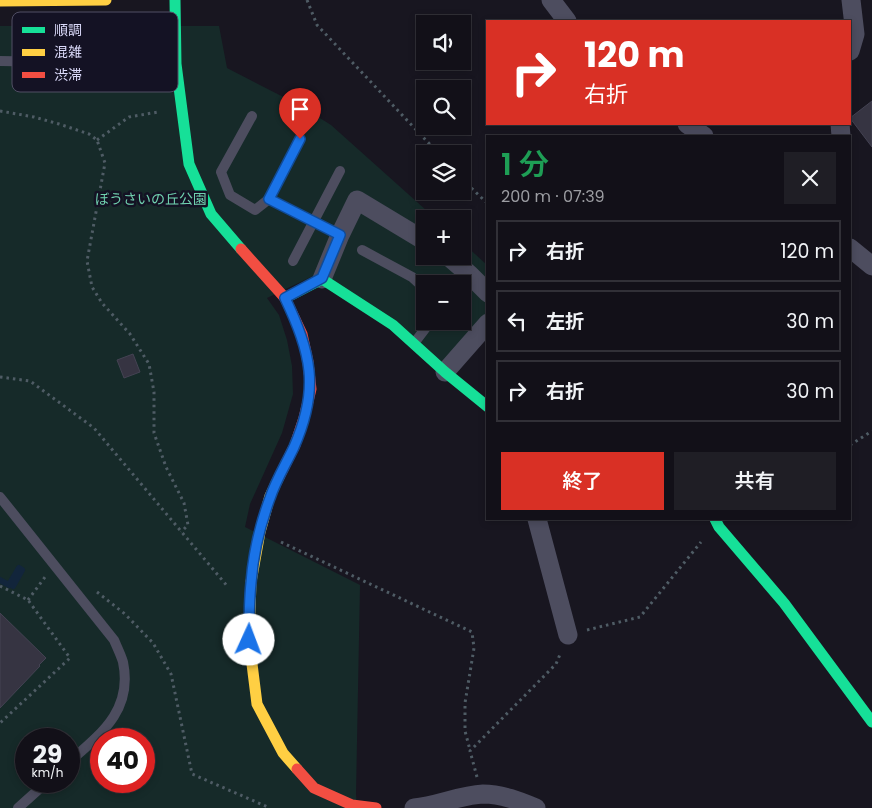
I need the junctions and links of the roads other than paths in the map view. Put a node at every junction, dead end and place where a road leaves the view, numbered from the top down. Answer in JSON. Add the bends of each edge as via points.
{"nodes":[{"id":1,"x":106,"y":0,"type":"edge"},
{"id":2,"x":851,"y":0,"type":"edge"},
{"id":3,"x":0,"y":1,"type":"edge"},
{"id":4,"x":851,"y":48,"type":"edge"},
{"id":5,"x":178,"y":79,"type":"edge"},
{"id":6,"x":252,"y":116,"type":"dead end"},
{"id":7,"x":688,"y":125,"type":"edge"},
{"id":8,"x":703,"y":135,"type":"edge"},
{"id":9,"x":300,"y":139,"type":"dead end"},
{"id":10,"x":340,"y":172,"type":"dead end"},
{"id":11,"x":269,"y":199,"type":"junction"},
{"id":12,"x":314,"y":222,"type":"junction"},
{"id":13,"x":340,"y":235,"type":"junction"},
{"id":14,"x":416,"y":236,"type":"edge"},
{"id":15,"x":851,"y":249,"type":"edge"},
{"id":16,"x":362,"y":250,"type":"dead end"},
{"id":17,"x":293,"y":261,"type":"dead end"},
{"id":18,"x":872,"y":266,"type":"edge"},
{"id":19,"x":322,"y":278,"type":"junction"},
{"id":20,"x":416,"y":281,"type":"edge"},
{"id":21,"x":471,"y":283,"type":"edge"},
{"id":22,"x":486,"y":292,"type":"edge"},
{"id":23,"x":285,"y":298,"type":"junction"},
{"id":24,"x":486,"y":325,"type":"edge"},
{"id":25,"x":424,"y":330,"type":"edge"},
{"id":26,"x":414,"y":343,"type":"junction"},
{"id":27,"x":445,"y":372,"type":"junction"},
{"id":28,"x":486,"y":405,"type":"edge"},
{"id":29,"x":0,"y":497,"type":"edge"},
{"id":30,"x":537,"y":520,"type":"edge"},
{"id":31,"x":717,"y":523,"type":"edge"},
{"id":32,"x":568,"y":635,"type":"road end"},
{"id":33,"x":872,"y":722,"type":"edge"},
{"id":34,"x":80,"y":752,"type":"edge"},
{"id":35,"x":35,"y":793,"type":"edge"},
{"id":36,"x":18,"y":808,"type":"edge"},
{"id":37,"x":376,"y":808,"type":"edge"},
{"id":38,"x":414,"y":808,"type":"edge"},
{"id":39,"x":536,"y":808,"type":"edge"}],
"edges":[{"from":1,"to":3,"type":"street"},
{"from":2,"to":4,"type":"street","via":[[855,34]]},
{"from":5,"to":23,"type":"street","via":[[189,164],[212,214]]},
{"from":6,"to":11,"type":"lane","via":[[221,172],[230,195],[255,210]]},
{"from":7,"to":8,"type":"street"},
{"from":9,"to":11,"type":"lane"},
{"from":10,"to":12,"type":"lane"},
{"from":11,"to":12,"type":"lane"},
{"from":12,"to":13,"type":"lane"},
{"from":12,"to":17,"type":"lane"},
{"from":13,"to":14,"type":"street","via":[[357,200]]},
{"from":13,"to":19,"type":"street"},
{"from":15,"to":18,"type":"street"},
{"from":16,"to":20,"type":"lane"},
{"from":19,"to":23,"type":"street"},
{"from":19,"to":26,"type":"street","via":[[393,325]]},
{"from":21,"to":22,"type":"street"},
{"from":23,"to":37,"type":"street","via":[[302,334],[311,389],[295,445],[270,496],[251,582],[249,640],[257,704],[283,753],[314,788],[352,805]]},
{"from":24,"to":27,"type":"street"},
{"from":25,"to":26,"type":"lane"},
{"from":26,"to":27,"type":"street"},
{"from":27,"to":28,"type":"street"},
{"from":29,"to":34,"type":"lane","via":[[114,640],[122,662],[124,690],[114,717]]},
{"from":30,"to":32,"type":"street"},
{"from":31,"to":33,"type":"street","via":[[784,603]]},
{"from":35,"to":36,"type":"lane"},
{"from":38,"to":39,"type":"street","via":[[482,794],[515,799]]}]}
